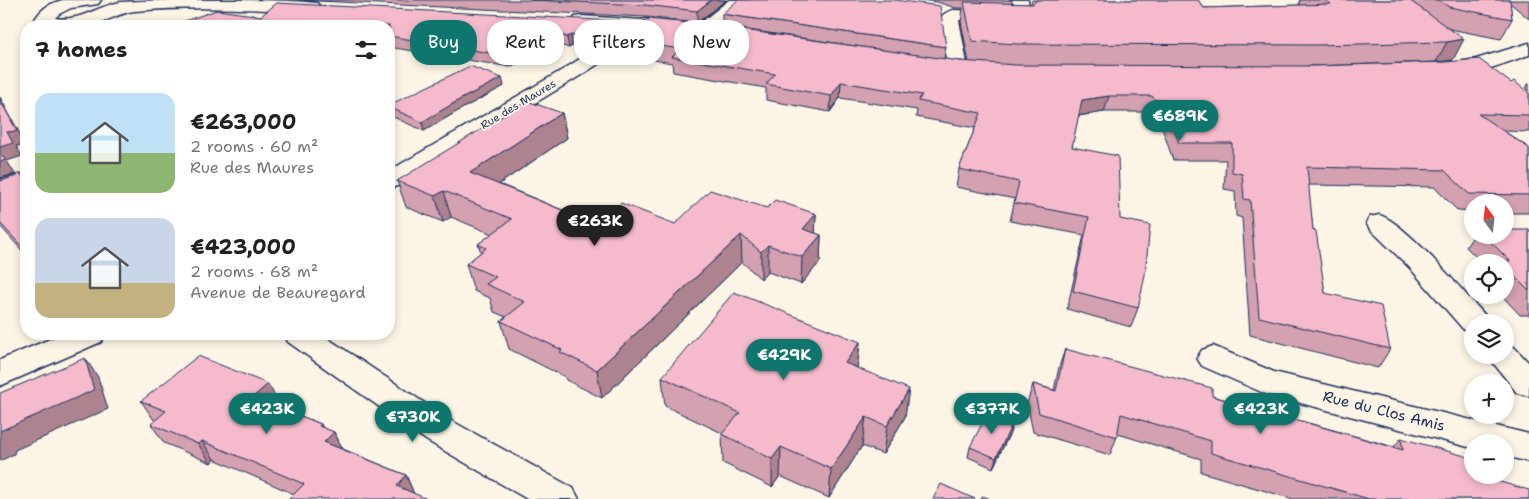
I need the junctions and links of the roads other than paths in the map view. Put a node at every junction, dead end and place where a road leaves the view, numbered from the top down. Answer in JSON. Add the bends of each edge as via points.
{"nodes":[{"id":1,"x":92,"y":0,"type":"edge"},
{"id":2,"x":740,"y":0,"type":"edge"},
{"id":3,"x":1019,"y":0,"type":"edge"},
{"id":4,"x":256,"y":2,"type":"edge"},
{"id":5,"x":58,"y":3,"type":"edge"},
{"id":6,"x":108,"y":4,"type":"edge"},
{"id":7,"x":333,"y":8,"type":"edge"},
{"id":8,"x":45,"y":20,"type":"edge"},
{"id":9,"x":89,"y":20,"type":"edge"},
{"id":10,"x":715,"y":20,"type":"edge"},
{"id":11,"x":1529,"y":49,"type":"edge"},
{"id":12,"x":1456,"y":50,"type":"edge"},
{"id":13,"x":584,"y":65,"type":"edge"},
{"id":14,"x":1479,"y":65,"type":"junction"},
{"id":15,"x":939,"y":66,"type":"edge"},
{"id":16,"x":1431,"y":70,"type":"edge"},
{"id":17,"x":1501,"y":82,"type":"edge"},
{"id":18,"x":395,"y":177,"type":"edge"},
{"id":19,"x":20,"y":182,"type":"edge"},
{"id":20,"x":0,"y":188,"type":"edge"},
{"id":21,"x":1379,"y":223,"type":"dead end"},
{"id":22,"x":1467,"y":314,"type":"edge"},
{"id":23,"x":76,"y":340,"type":"edge"},
{"id":24,"x":309,"y":340,"type":"edge"},
{"id":25,"x":1213,"y":358,"type":"dead end"},
{"id":26,"x":1511,"y":364,"type":"edge"},
{"id":27,"x":0,"y":374,"type":"edge"},
{"id":28,"x":1529,"y":384,"type":"edge"},
{"id":29,"x":1529,"y":448,"type":"edge"},
{"id":30,"x":560,"y":499,"type":"edge"}],
"edges":[{"from":1,"to":5,"type":"street"},
{"from":2,"to":10,"type":"street"},
{"from":3,"to":15,"type":"street","via":[[1023,18],[946,12],[967,70]]},
{"from":4,"to":6,"type":"street"},
{"from":4,"to":7,"type":"street"},
{"from":5,"to":8,"type":"street","via":[[46,14]]},
{"from":6,"to":9,"type":"street","via":[[94,19]]},
{"from":11,"to":14,"type":"street"},
{"from":12,"to":14,"type":"street"},
{"from":13,"to":18,"type":"street","name":"Rue des Maures"},
{"from":14,"to":16,"type":"street"},
{"from":14,"to":17,"type":"street"},
{"from":19,"to":20,"type":"street"},
{"from":21,"to":22,"type":"street"},
{"from":23,"to":27,"type":"street"},
{"from":24,"to":30,"type":"street","via":[[438,430]]},
{"from":25,"to":29,"type":"street","name":"Rue du Clos Amis","via":[[1266,382]]},
{"from":26,"to":28,"type":"street"}]}
